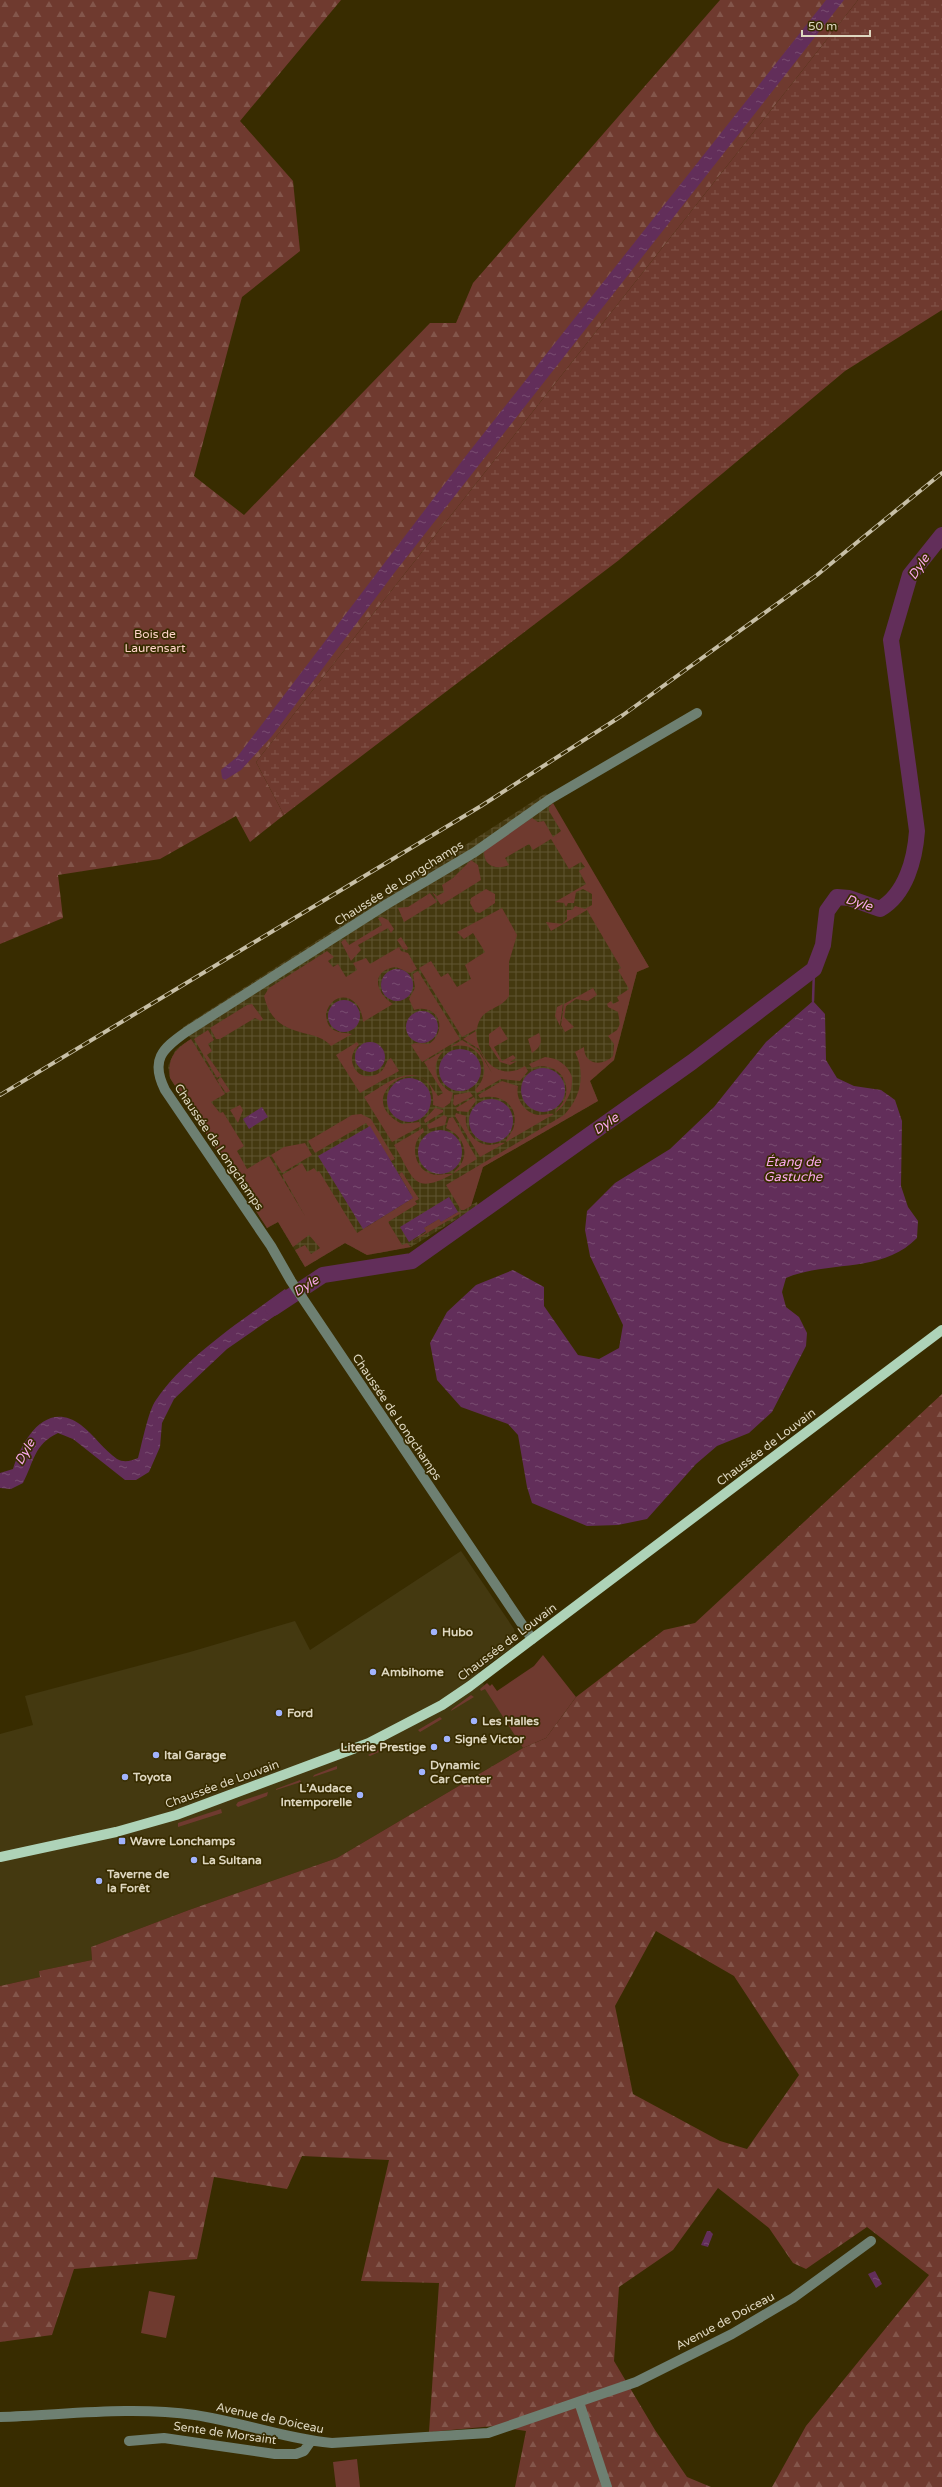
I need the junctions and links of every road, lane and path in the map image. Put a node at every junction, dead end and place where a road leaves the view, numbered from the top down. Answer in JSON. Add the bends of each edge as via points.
{"nodes":[{"id":1,"x":697,"y":713,"type":"dead end"},
{"id":2,"x":942,"y":1330,"type":"edge"},
{"id":3,"x":532,"y":1639,"type":"junction"},
{"id":4,"x":0,"y":1857,"type":"edge"},
{"id":5,"x":871,"y":2241,"type":"dead end"},
{"id":6,"x":579,"y":2402,"type":"junction"},
{"id":7,"x":0,"y":2417,"type":"edge"},
{"id":8,"x":129,"y":2441,"type":"dead end"},
{"id":9,"x":311,"y":2441,"type":"junction"},
{"id":10,"x":607,"y":2487,"type":"edge"}],
"edges":[{"from":1,"to":3,"type":"street","name":"Chaussée de Longchamps","via":[[550,799],[475,852],[387,904],[186,1032],[165,1048],[159,1059],[158,1069],[164,1090],[271,1246],[291,1281]]},
{"from":2,"to":3,"type":"main road","name":"Chaussée de Louvain"},
{"from":3,"to":4,"type":"main road","name":"Chaussée de Louvain","via":[[442,1705],[369,1743],[176,1815],[116,1832]]},
{"from":5,"to":6,"type":"street","name":"Avenue de Doiceau","via":[[793,2298],[732,2334],[636,2382]]},
{"from":6,"to":9,"type":"street","name":"Avenue de Doiceau","via":[[488,2433],[354,2443]]},
{"from":6,"to":10,"type":"street"},
{"from":7,"to":9,"type":"street","name":"Avenue de Doiceau","via":[[143,2410],[196,2415]]},
{"from":8,"to":9,"type":"street","name":"Sente de Morsaint","via":[[164,2438],[275,2454],[296,2454],[304,2451]]}]}
